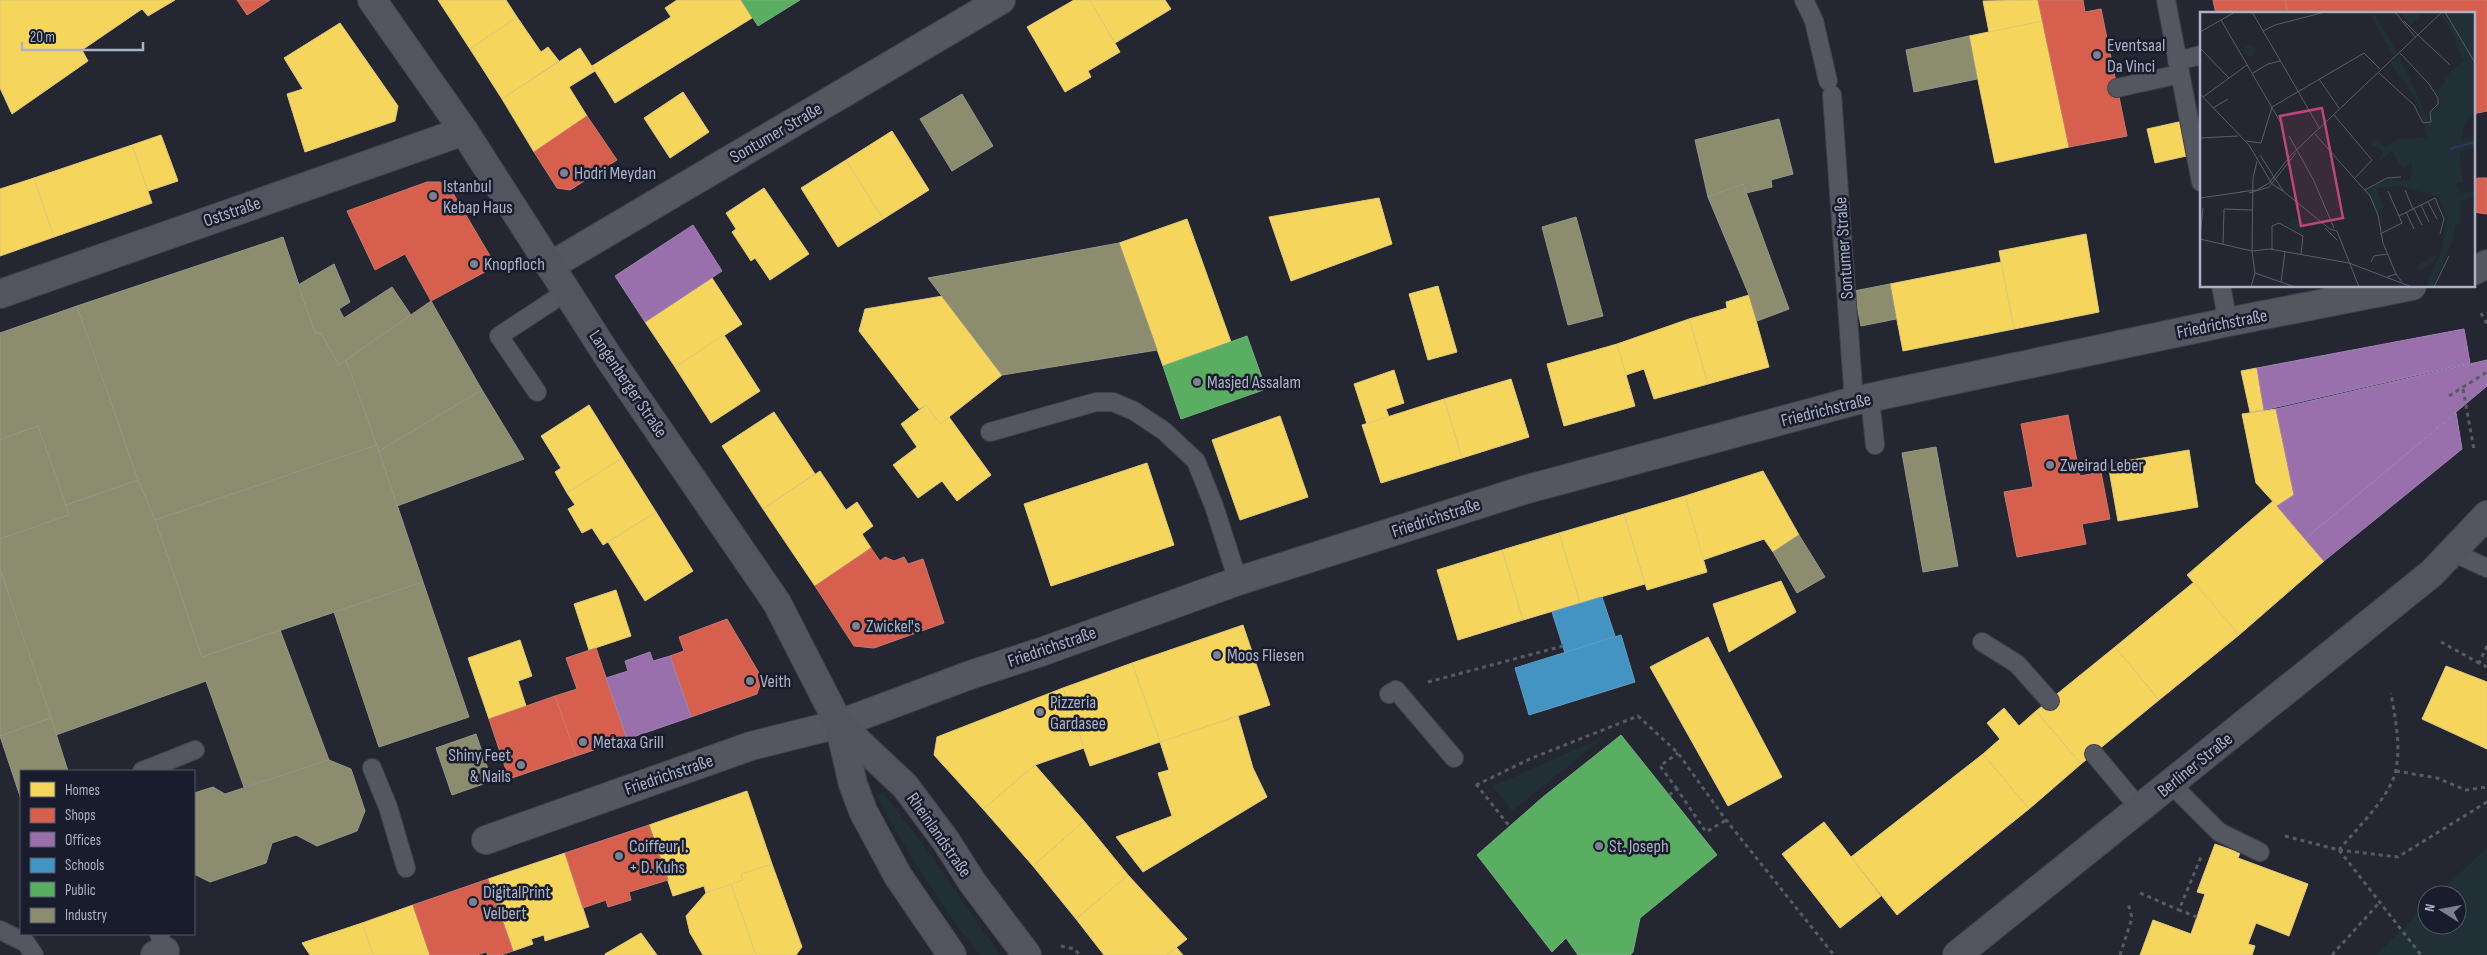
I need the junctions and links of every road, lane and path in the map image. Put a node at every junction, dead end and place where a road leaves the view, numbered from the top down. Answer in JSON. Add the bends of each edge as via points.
{"nodes":[{"id":1,"x":372,"y":0,"type":"edge"},
{"id":2,"x":1002,"y":0,"type":"edge"},
{"id":3,"x":1804,"y":0,"type":"edge"},
{"id":4,"x":2166,"y":0,"type":"edge"},
{"id":5,"x":2200,"y":56,"type":"edge"},
{"id":6,"x":2179,"y":67,"type":"junction"},
{"id":7,"x":2117,"y":88,"type":"dead end"},
{"id":8,"x":464,"y":131,"type":"junction"},
{"id":9,"x":2200,"y":177,"type":"edge"},
{"id":10,"x":2487,"y":264,"type":"edge"},
{"id":11,"x":550,"y":266,"type":"junction"},
{"id":12,"x":2474,"y":270,"type":"edge"},
{"id":13,"x":2474,"y":276,"type":"edge"},
{"id":14,"x":2487,"y":276,"type":"edge"},
{"id":15,"x":2221,"y":288,"type":"edge"},
{"id":16,"x":2402,"y":288,"type":"edge"},
{"id":17,"x":566,"y":292,"type":"junction"},
{"id":18,"x":0,"y":294,"type":"edge"},
{"id":19,"x":2481,"y":313,"type":"dead end"},
{"id":20,"x":2228,"y":322,"type":"junction"},
{"id":21,"x":2487,"y":324,"type":"edge"},
{"id":22,"x":2487,"y":372,"type":"edge"},
{"id":23,"x":2463,"y":389,"type":"junction"},
{"id":24,"x":537,"y":392,"type":"dead end"},
{"id":25,"x":2449,"y":396,"type":"dead end"},
{"id":26,"x":1862,"y":400,"type":"junction"},
{"id":27,"x":990,"y":432,"type":"dead end"},
{"id":28,"x":1876,"y":445,"type":"dead end"},
{"id":29,"x":2474,"y":450,"type":"dead end"},
{"id":30,"x":2487,"y":516,"type":"edge"},
{"id":31,"x":2487,"y":544,"type":"edge"},
{"id":32,"x":2475,"y":562,"type":"edge"},
{"id":33,"x":2432,"y":573,"type":"junction"},
{"id":34,"x":1238,"y":581,"type":"junction"},
{"id":35,"x":1982,"y":642,"type":"dead end"},
{"id":36,"x":2442,"y":642,"type":"dead end"},
{"id":37,"x":1563,"y":646,"type":"dead end"},
{"id":38,"x":2487,"y":646,"type":"edge"},
{"id":39,"x":2480,"y":663,"type":"junction"},
{"id":40,"x":2487,"y":667,"type":"edge"},
{"id":41,"x":1393,"y":692,"type":"joint"},
{"id":42,"x":2391,"y":693,"type":"dead end"},
{"id":43,"x":2050,"y":701,"type":"dead end"},
{"id":44,"x":839,"y":724,"type":"junction"},
{"id":45,"x":195,"y":750,"type":"dead end"},
{"id":46,"x":1678,"y":753,"type":"junction"},
{"id":47,"x":2094,"y":754,"type":"dead end"},
{"id":48,"x":1454,"y":758,"type":"dead end"},
{"id":49,"x":372,"y":768,"type":"dead end"},
{"id":50,"x":145,"y":770,"type":"edge"},
{"id":51,"x":2396,"y":771,"type":"junction"},
{"id":52,"x":2171,"y":784,"type":"junction"},
{"id":53,"x":2487,"y":787,"type":"edge"},
{"id":54,"x":1677,"y":789,"type":"junction"},
{"id":55,"x":1669,"y":795,"type":"dead end"},
{"id":56,"x":2487,"y":802,"type":"edge"},
{"id":57,"x":2140,"y":809,"type":"junction"},
{"id":58,"x":1726,"y":820,"type":"junction"},
{"id":59,"x":1510,"y":827,"type":"dead end"},
{"id":60,"x":2282,"y":836,"type":"dead end"},
{"id":61,"x":486,"y":840,"type":"dead end"},
{"id":62,"x":2339,"y":850,"type":"junction"},
{"id":63,"x":2203,"y":851,"type":"dead end"},
{"id":64,"x":2260,"y":852,"type":"dead end"},
{"id":65,"x":406,"y":868,"type":"dead end"},
{"id":66,"x":2140,"y":894,"type":"dead end"},
{"id":67,"x":2379,"y":903,"type":"junction"},
{"id":68,"x":2128,"y":904,"type":"dead end"},
{"id":69,"x":2179,"y":910,"type":"junction"},
{"id":70,"x":2197,"y":917,"type":"dead end"},
{"id":71,"x":0,"y":930,"type":"edge"},
{"id":72,"x":1074,"y":949,"type":"dead end"},
{"id":73,"x":34,"y":955,"type":"edge"},
{"id":74,"x":952,"y":955,"type":"edge"},
{"id":75,"x":1027,"y":955,"type":"edge"},
{"id":76,"x":1080,"y":955,"type":"edge"},
{"id":77,"x":1834,"y":955,"type":"edge"},
{"id":78,"x":1956,"y":955,"type":"edge"},
{"id":79,"x":2120,"y":955,"type":"edge"},
{"id":80,"x":2332,"y":955,"type":"edge"},
{"id":81,"x":2421,"y":955,"type":"edge"}],
"edges":[{"from":1,"to":8,"type":"main road","name":"Langenberger Straße"},
{"from":2,"to":11,"type":"street","name":"Sontumer Straße"},
{"from":3,"to":26,"type":"lane","name":"Sontumer Straße","via":[[1814,22],[1830,88]]},
{"from":4,"to":6,"type":"lane"},
{"from":5,"to":6,"type":"lane"},
{"from":6,"to":7,"type":"lane"},
{"from":6,"to":9,"type":"lane"},
{"from":8,"to":11,"type":"main road","name":"Langenberger Straße"},
{"from":8,"to":18,"type":"main road","name":"Oststraße"},
{"from":10,"to":12,"type":"street"},
{"from":11,"to":17,"type":"main road","name":"Langenberger Straße"},
{"from":13,"to":14,"type":"street"},
{"from":15,"to":20,"type":"lane"},
{"from":16,"to":20,"type":"street","name":"Friedrichstraße"},
{"from":17,"to":24,"type":"lane","via":[[499,336]]},
{"from":17,"to":44,"type":"main road","name":"Langenberger Straße","via":[[777,603]]},
{"from":19,"to":21,"type":"path"},
{"from":20,"to":26,"type":"street","name":"Friedrichstraße"},
{"from":22,"to":23,"type":"path"},
{"from":23,"to":25,"type":"path"},
{"from":23,"to":29,"type":"path"},
{"from":26,"to":28,"type":"lane","name":"Sontumer Straße"},
{"from":26,"to":34,"type":"street","name":"Friedrichstraße","via":[[1524,490]]},
{"from":27,"to":34,"type":"lane","via":[[1096,402],[1112,402],[1134,412],[1164,431],[1196,462]]},
{"from":30,"to":33,"type":"main road","name":"Berliner Straße"},
{"from":31,"to":32,"type":"main road","name":"Berliner Straße"},
{"from":32,"to":33,"type":"main road","name":"Berliner Straße"},
{"from":33,"to":52,"type":"main road","name":"Berliner Straße"},
{"from":34,"to":44,"type":"street","name":"Friedrichstraße"},
{"from":35,"to":43,"type":"lane","via":[[2016,664]]},
{"from":36,"to":39,"type":"path"},
{"from":37,"to":41,"type":"path"},
{"from":38,"to":39,"type":"path"},
{"from":39,"to":40,"type":"path"},
{"from":41,"to":48,"type":"lane"},
{"from":42,"to":51,"type":"path","via":[[2398,740]]},
{"from":44,"to":61,"type":"street","name":"Friedrichstraße","via":[[751,746]]},
{"from":44,"to":74,"type":"main road","name":"Langenberger Straße","via":[[852,784],[863,811],[898,876]]},
{"from":44,"to":75,"type":"main road","name":"Rheinlandstraße","via":[[905,786]]},
{"from":45,"to":50,"type":"lane"},
{"from":46,"to":54,"type":"path","via":[[1660,766]]},
{"from":46,"to":58,"type":"path"},
{"from":46,"to":59,"type":"path","via":[[1638,716],[1532,758],[1476,785]]},
{"from":47,"to":57,"type":"lane"},
{"from":49,"to":65,"type":"lane","via":[[388,807]]},
{"from":51,"to":53,"type":"path","via":[[2437,778],[2466,790]]},
{"from":51,"to":62,"type":"path","via":[[2388,790]]},
{"from":52,"to":57,"type":"main road","name":"Berliner Straße"},
{"from":52,"to":64,"type":"lane","via":[[2220,832]]},
{"from":54,"to":55,"type":"path"},
{"from":54,"to":58,"type":"path","via":[[1706,832]]},
{"from":56,"to":62,"type":"path","via":[[2398,857]]},
{"from":57,"to":78,"type":"main road","name":"Berliner Straße"},
{"from":58,"to":77,"type":"path"},
{"from":60,"to":62,"type":"path"},
{"from":62,"to":67,"type":"path"},
{"from":63,"to":69,"type":"path"},
{"from":66,"to":69,"type":"path"},
{"from":67,"to":80,"type":"path"},
{"from":67,"to":81,"type":"path"},
{"from":68,"to":79,"type":"path","via":[[2132,918]]},
{"from":69,"to":70,"type":"path"},
{"from":71,"to":73,"type":"lane","via":[[26,943]]},
{"from":72,"to":76,"type":"path"}]}
